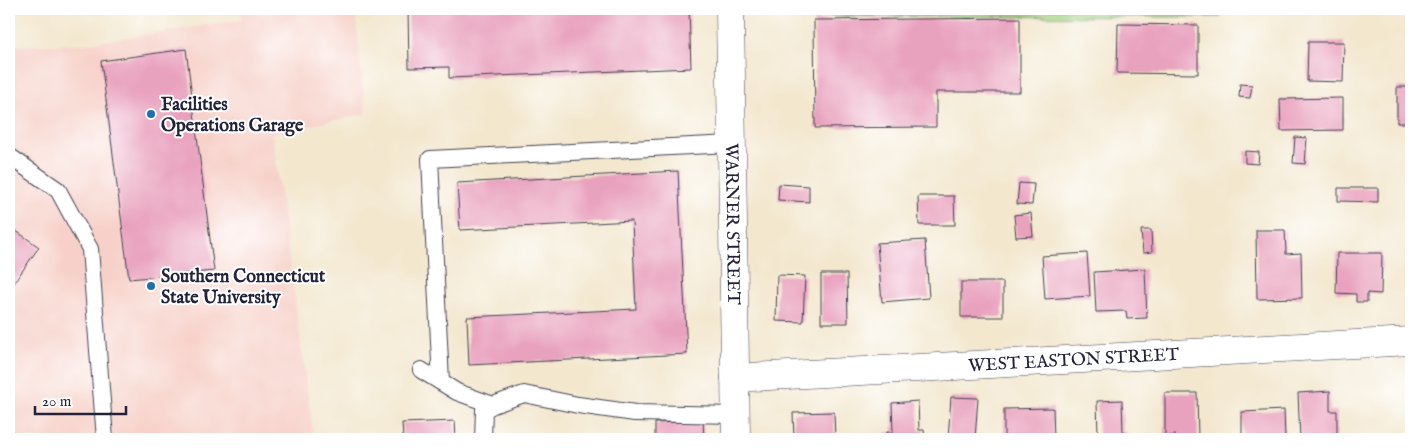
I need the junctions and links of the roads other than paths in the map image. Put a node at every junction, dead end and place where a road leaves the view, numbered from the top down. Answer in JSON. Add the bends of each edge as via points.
{"nodes":[{"id":1,"x":730,"y":9,"type":"edge"},
{"id":2,"x":731,"y":144,"type":"junction"},
{"id":3,"x":9,"y":156,"type":"edge"},
{"id":4,"x":1411,"y":341,"type":"edge"},
{"id":5,"x":421,"y":370,"type":"dead end"},
{"id":6,"x":735,"y":378,"type":"junction"},
{"id":7,"x":441,"y":382,"type":"junction"},
{"id":8,"x":493,"y":405,"type":"junction"},
{"id":9,"x":736,"y":427,"type":"edge"},
{"id":10,"x":105,"y":439,"type":"edge"},
{"id":11,"x":483,"y":439,"type":"edge"}],
"edges":[{"from":1,"to":2,"type":"street","name":"WARNER STREET"},
{"from":2,"to":6,"type":"street","name":"WARNER STREET"},
{"from":2,"to":7,"type":"lane","via":[[430,159]]},
{"from":3,"to":10,"type":"lane","via":[[58,190],[90,249]]},
{"from":4,"to":6,"type":"street","name":"WEST EASTON STREET"},
{"from":5,"to":7,"type":"lane"},
{"from":6,"to":9,"type":"street","name":"WARNER STREET"},
{"from":7,"to":8,"type":"lane","via":[[456,392]]},
{"from":8,"to":9,"type":"lane","via":[[524,394],[578,405]]},
{"from":8,"to":11,"type":"lane","via":[[484,410]]}]}
